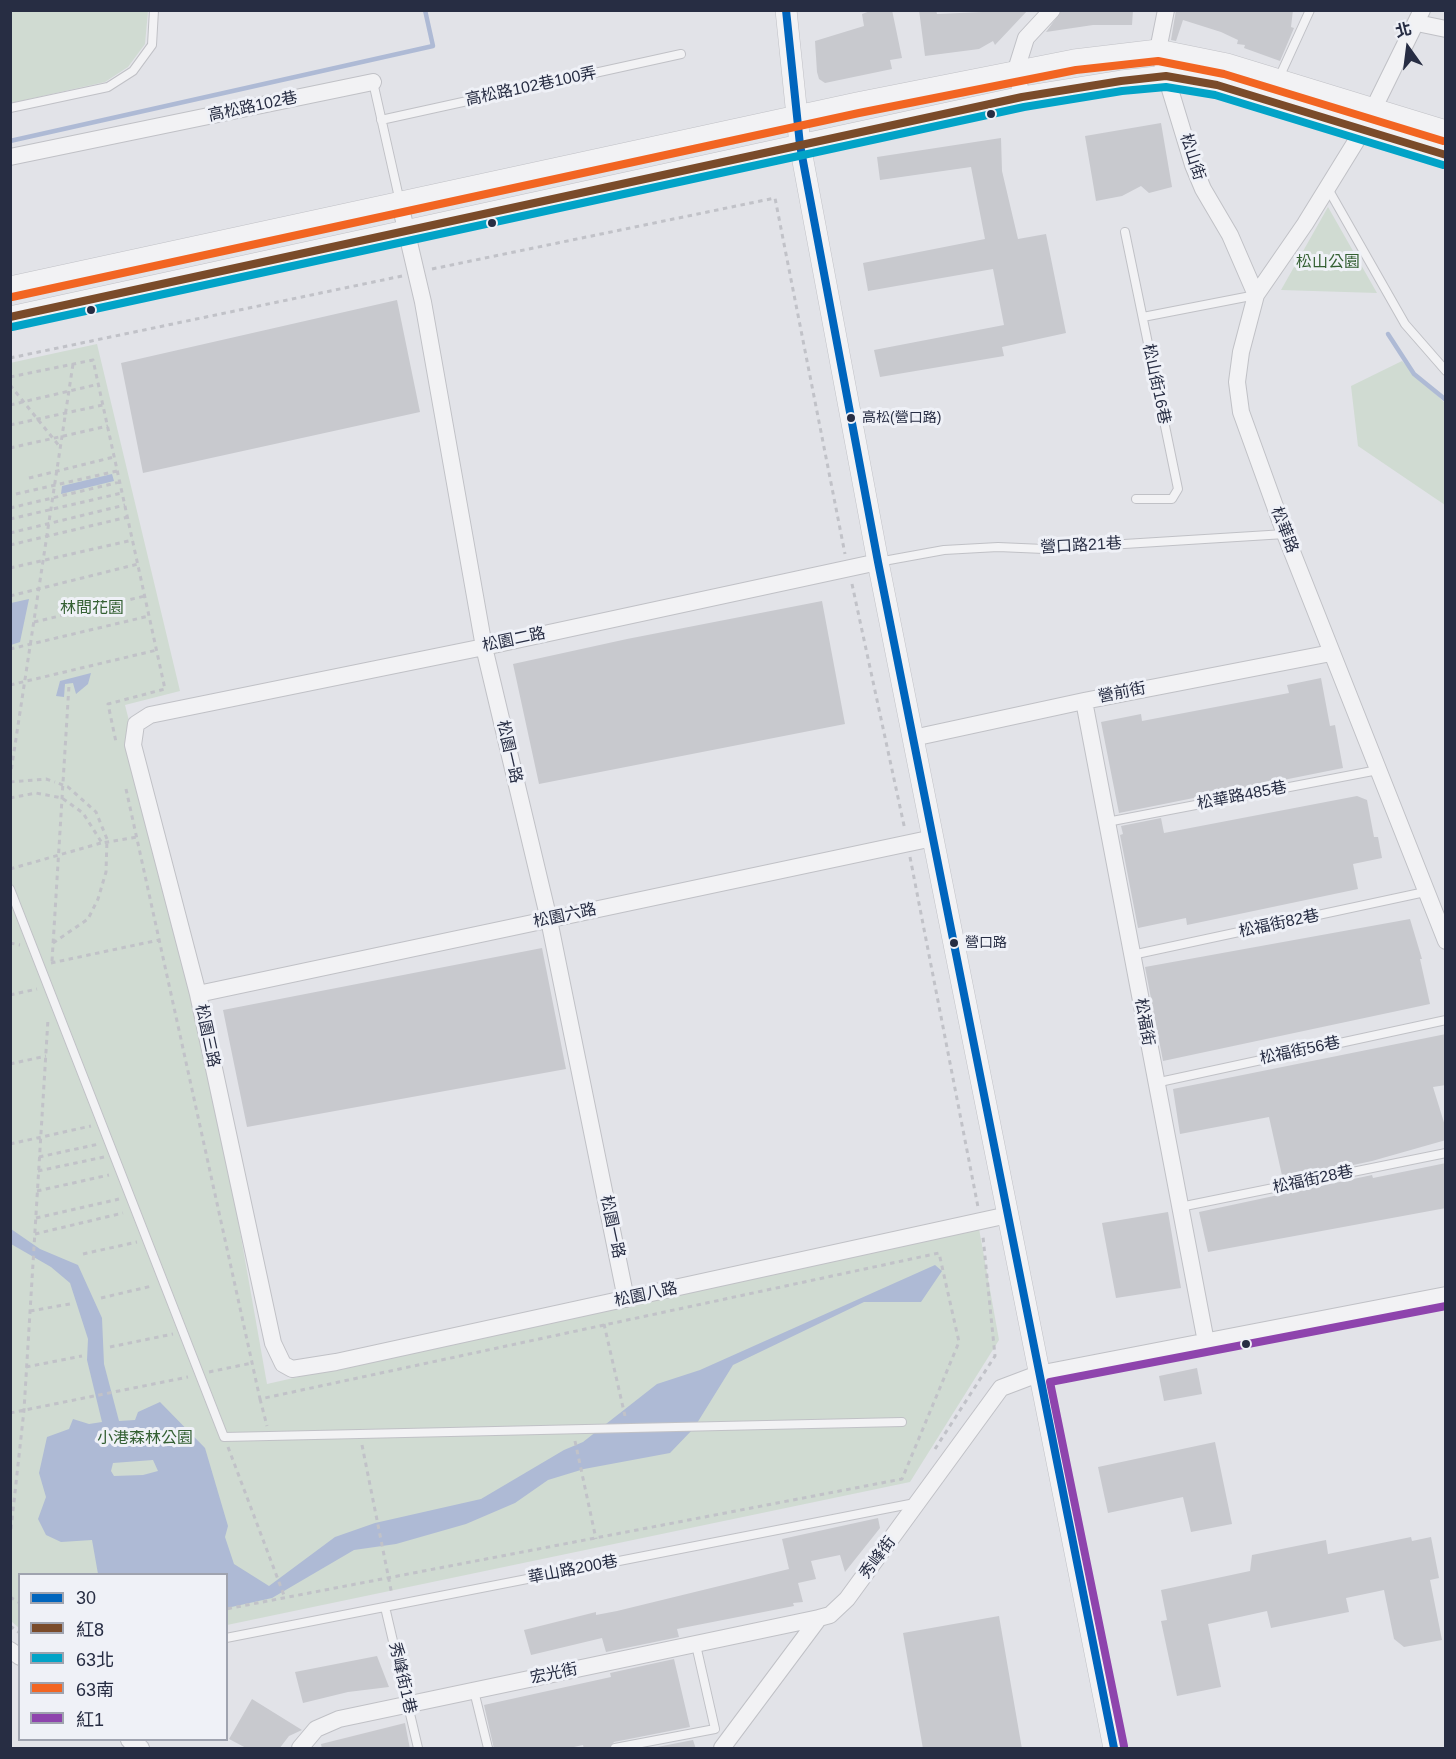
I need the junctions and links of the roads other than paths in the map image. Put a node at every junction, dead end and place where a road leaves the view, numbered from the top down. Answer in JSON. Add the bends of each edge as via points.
{"nodes":[{"id":1,"x":153,"y":10,"type":"edge"},
{"id":2,"x":786,"y":10,"type":"edge"},
{"id":3,"x":1052,"y":10,"type":"edge"},
{"id":4,"x":1166,"y":10,"type":"edge"},
{"id":5,"x":1310,"y":10,"type":"edge"},
{"id":6,"x":1420,"y":17,"type":"edge"},
{"id":7,"x":1446,"y":29,"type":"edge"},
{"id":8,"x":1158,"y":50,"type":"junction"},
{"id":9,"x":681,"y":54,"type":"dead end"},
{"id":10,"x":1016,"y":70,"type":"junction"},
{"id":11,"x":1166,"y":76,"type":"junction"},
{"id":12,"x":1278,"y":80,"type":"junction"},
{"id":13,"x":373,"y":82,"type":"joint"},
{"id":14,"x":1022,"y":97,"type":"junction"},
{"id":15,"x":10,"y":108,"type":"edge"},
{"id":16,"x":1374,"y":110,"type":"junction"},
{"id":17,"x":795,"y":116,"type":"junction"},
{"id":18,"x":381,"y":120,"type":"junction"},
{"id":19,"x":1363,"y":130,"type":"junction"},
{"id":20,"x":1446,"y":131,"type":"edge"},
{"id":21,"x":800,"y":145,"type":"junction"},
{"id":22,"x":1446,"y":155,"type":"edge"},
{"id":23,"x":10,"y":157,"type":"edge"},
{"id":24,"x":1327,"y":187,"type":"junction"},
{"id":25,"x":400,"y":204,"type":"junction"},
{"id":26,"x":406,"y":231,"type":"junction"},
{"id":27,"x":1125,"y":232,"type":"dead end"},
{"id":28,"x":10,"y":287,"type":"edge"},
{"id":29,"x":1256,"y":295,"type":"junction"},
{"id":30,"x":10,"y":317,"type":"edge"},
{"id":31,"x":1143,"y":317,"type":"junction"},
{"id":32,"x":1446,"y":371,"type":"edge"},
{"id":33,"x":1136,"y":499,"type":"dead end"},
{"id":34,"x":1285,"y":534,"type":"junction"},
{"id":35,"x":878,"y":562,"type":"junction"},
{"id":36,"x":484,"y":647,"type":"junction"},
{"id":37,"x":1331,"y":653,"type":"junction"},
{"id":38,"x":1084,"y":701,"type":"junction"},
{"id":39,"x":150,"y":715,"type":"joint"},
{"id":40,"x":913,"y":738,"type":"junction"},
{"id":41,"x":1378,"y":770,"type":"junction"},
{"id":42,"x":1107,"y":822,"type":"junction"},
{"id":43,"x":933,"y":838,"type":"junction"},
{"id":44,"x":10,"y":889,"type":"edge"},
{"id":45,"x":1425,"y":892,"type":"junction"},
{"id":46,"x":549,"y":920,"type":"junction"},
{"id":47,"x":1446,"y":941,"type":"edge"},
{"id":48,"x":1132,"y":955,"type":"junction"},
{"id":49,"x":198,"y":994,"type":"junction"},
{"id":50,"x":1446,"y":1020,"type":"edge"},
{"id":51,"x":1155,"y":1083,"type":"junction"},
{"id":52,"x":1446,"y":1153,"type":"edge"},
{"id":53,"x":1180,"y":1207,"type":"junction"},
{"id":54,"x":1008,"y":1215,"type":"junction"},
{"id":55,"x":1445,"y":1297,"type":"edge"},
{"id":56,"x":626,"y":1299,"type":"junction"},
{"id":57,"x":1206,"y":1342,"type":"junction"},
{"id":58,"x":283,"y":1364,"type":"joint"},
{"id":59,"x":1038,"y":1374,"type":"junction"},
{"id":60,"x":902,"y":1422,"type":"dead end"},
{"id":61,"x":920,"y":1502,"type":"junction"},
{"id":62,"x":388,"y":1601,"type":"junction"},
{"id":63,"x":819,"y":1618,"type":"junction"},
{"id":64,"x":228,"y":1638,"type":"edge"},
{"id":65,"x":696,"y":1645,"type":"junction"},
{"id":66,"x":474,"y":1691,"type":"junction"},
{"id":67,"x":408,"y":1704,"type":"junction"},
{"id":68,"x":300,"y":1749,"type":"edge"},
{"id":69,"x":418,"y":1749,"type":"edge"},
{"id":70,"x":488,"y":1749,"type":"edge"},
{"id":71,"x":615,"y":1749,"type":"edge"},
{"id":72,"x":722,"y":1749,"type":"edge"},
{"id":73,"x":1114,"y":1749,"type":"edge"}],
"edges":[{"from":1,"to":15,"type":"lane","via":[[152,45],[133,71],[108,87]]},
{"from":2,"to":17,"type":"street"},
{"from":3,"to":10,"type":"street","via":[[1026,38]]},
{"from":4,"to":8,"type":"street","name":"松山街"},
{"from":5,"to":12,"type":"lane"},
{"from":6,"to":7,"type":"street"},
{"from":6,"to":16,"type":"street","name":"松華路"},
{"from":8,"to":10,"type":"street"},
{"from":8,"to":11,"type":"street","name":"松山街"},
{"from":8,"to":12,"type":"street","via":[[1227,64]]},
{"from":9,"to":18,"type":"lane","name":"高松路102巷100弄"},
{"from":10,"to":14,"type":"street"},
{"from":10,"to":17,"type":"street"},
{"from":11,"to":14,"type":"street"},
{"from":11,"to":19,"type":"street","via":[[1217,85]]},
{"from":11,"to":29,"type":"street","name":"松山街","via":[[1203,189],[1230,235]]},
{"from":12,"to":16,"type":"street"},
{"from":13,"to":18,"type":"lane","name":"高松路102巷"},
{"from":13,"to":23,"type":"street","name":"高松路102巷"},
{"from":14,"to":21,"type":"street"},
{"from":16,"to":19,"type":"street","name":"松華路"},
{"from":16,"to":20,"type":"street"},
{"from":17,"to":21,"type":"street"},
{"from":17,"to":25,"type":"street"},
{"from":18,"to":25,"type":"lane","name":"高松路102巷"},
{"from":19,"to":22,"type":"street"},
{"from":19,"to":24,"type":"street","name":"松華路"},
{"from":21,"to":26,"type":"street"},
{"from":21,"to":35,"type":"street"},
{"from":24,"to":29,"type":"street","name":"松華路"},
{"from":24,"to":32,"type":"lane","via":[[1405,324]]},
{"from":25,"to":26,"type":"street","name":"松園一路"},
{"from":25,"to":28,"type":"street"},
{"from":26,"to":30,"type":"street"},
{"from":26,"to":36,"type":"street","name":"松園一路"},
{"from":27,"to":31,"type":"lane","name":"松山街16巷"},
{"from":29,"to":31,"type":"lane"},
{"from":29,"to":34,"type":"street","name":"松華路","via":[[1241,352],[1237,382],[1240,412]]},
{"from":31,"to":33,"type":"lane","name":"松山街16巷","via":[[1178,489],[1172,499]]},
{"from":34,"to":35,"type":"lane","name":"營口路21巷","via":[[1044,549],[944,549]]},
{"from":34,"to":37,"type":"street","name":"松華路"},
{"from":35,"to":36,"type":"street","name":"松園二路"},
{"from":35,"to":40,"type":"street"},
{"from":36,"to":39,"type":"street","name":"松園二路"},
{"from":36,"to":46,"type":"street","name":"松園一路"},
{"from":37,"to":38,"type":"street","name":"營前街"},
{"from":37,"to":41,"type":"street","name":"松華路"},
{"from":38,"to":40,"type":"street","name":"營前街"},
{"from":38,"to":42,"type":"street","name":"松福街"},
{"from":39,"to":49,"type":"street","name":"松園三路","via":[[136,724],[133,745]]},
{"from":40,"to":43,"type":"street"},
{"from":41,"to":42,"type":"lane","name":"松華路485巷"},
{"from":41,"to":45,"type":"street","name":"松華路"},
{"from":42,"to":48,"type":"street","name":"松福街"},
{"from":43,"to":46,"type":"street","name":"松園六路"},
{"from":43,"to":54,"type":"street"},
{"from":44,"to":60,"type":"lane","via":[[224,1437]]},
{"from":45,"to":47,"type":"street","name":"松華路"},
{"from":45,"to":48,"type":"lane","name":"松福街82巷"},
{"from":46,"to":49,"type":"street","name":"松園六路"},
{"from":46,"to":56,"type":"street","name":"松園一路"},
{"from":48,"to":51,"type":"street","name":"松福街"},
{"from":49,"to":58,"type":"street","name":"松園三路","via":[[273,1343]]},
{"from":50,"to":51,"type":"lane","name":"松福街56巷"},
{"from":51,"to":53,"type":"street","name":"松福街"},
{"from":52,"to":53,"type":"lane","name":"松福街28巷"},
{"from":53,"to":57,"type":"street","name":"松福街"},
{"from":54,"to":56,"type":"street","name":"松園八路"},
{"from":54,"to":59,"type":"street"},
{"from":55,"to":57,"type":"street","name":"秀峰街"},
{"from":56,"to":58,"type":"street","name":"松園八路","via":[[336,1362],[292,1369]]},
{"from":57,"to":59,"type":"street","name":"秀峰街"},
{"from":59,"to":61,"type":"street","name":"秀峰街","via":[[1001,1388]]},
{"from":59,"to":73,"type":"street"},
{"from":61,"to":62,"type":"lane","name":"華山路200巷"},
{"from":61,"to":63,"type":"street","name":"秀峰街","via":[[847,1599],[830,1615]]},
{"from":62,"to":64,"type":"lane","name":"華山路200巷"},
{"from":62,"to":67,"type":"lane","name":"秀峰街1巷"},
{"from":63,"to":65,"type":"street","name":"宏光街"},
{"from":63,"to":72,"type":"street","name":"秀峰街"},
{"from":65,"to":66,"type":"street","name":"宏光街"},
{"from":65,"to":71,"type":"lane","via":[[715,1729]]},
{"from":66,"to":67,"type":"street","name":"宏光街"},
{"from":66,"to":70,"type":"lane"},
{"from":67,"to":68,"type":"street","name":"宏光街","via":[[326,1723]]},
{"from":67,"to":69,"type":"lane","name":"秀峰街1巷"}]}
